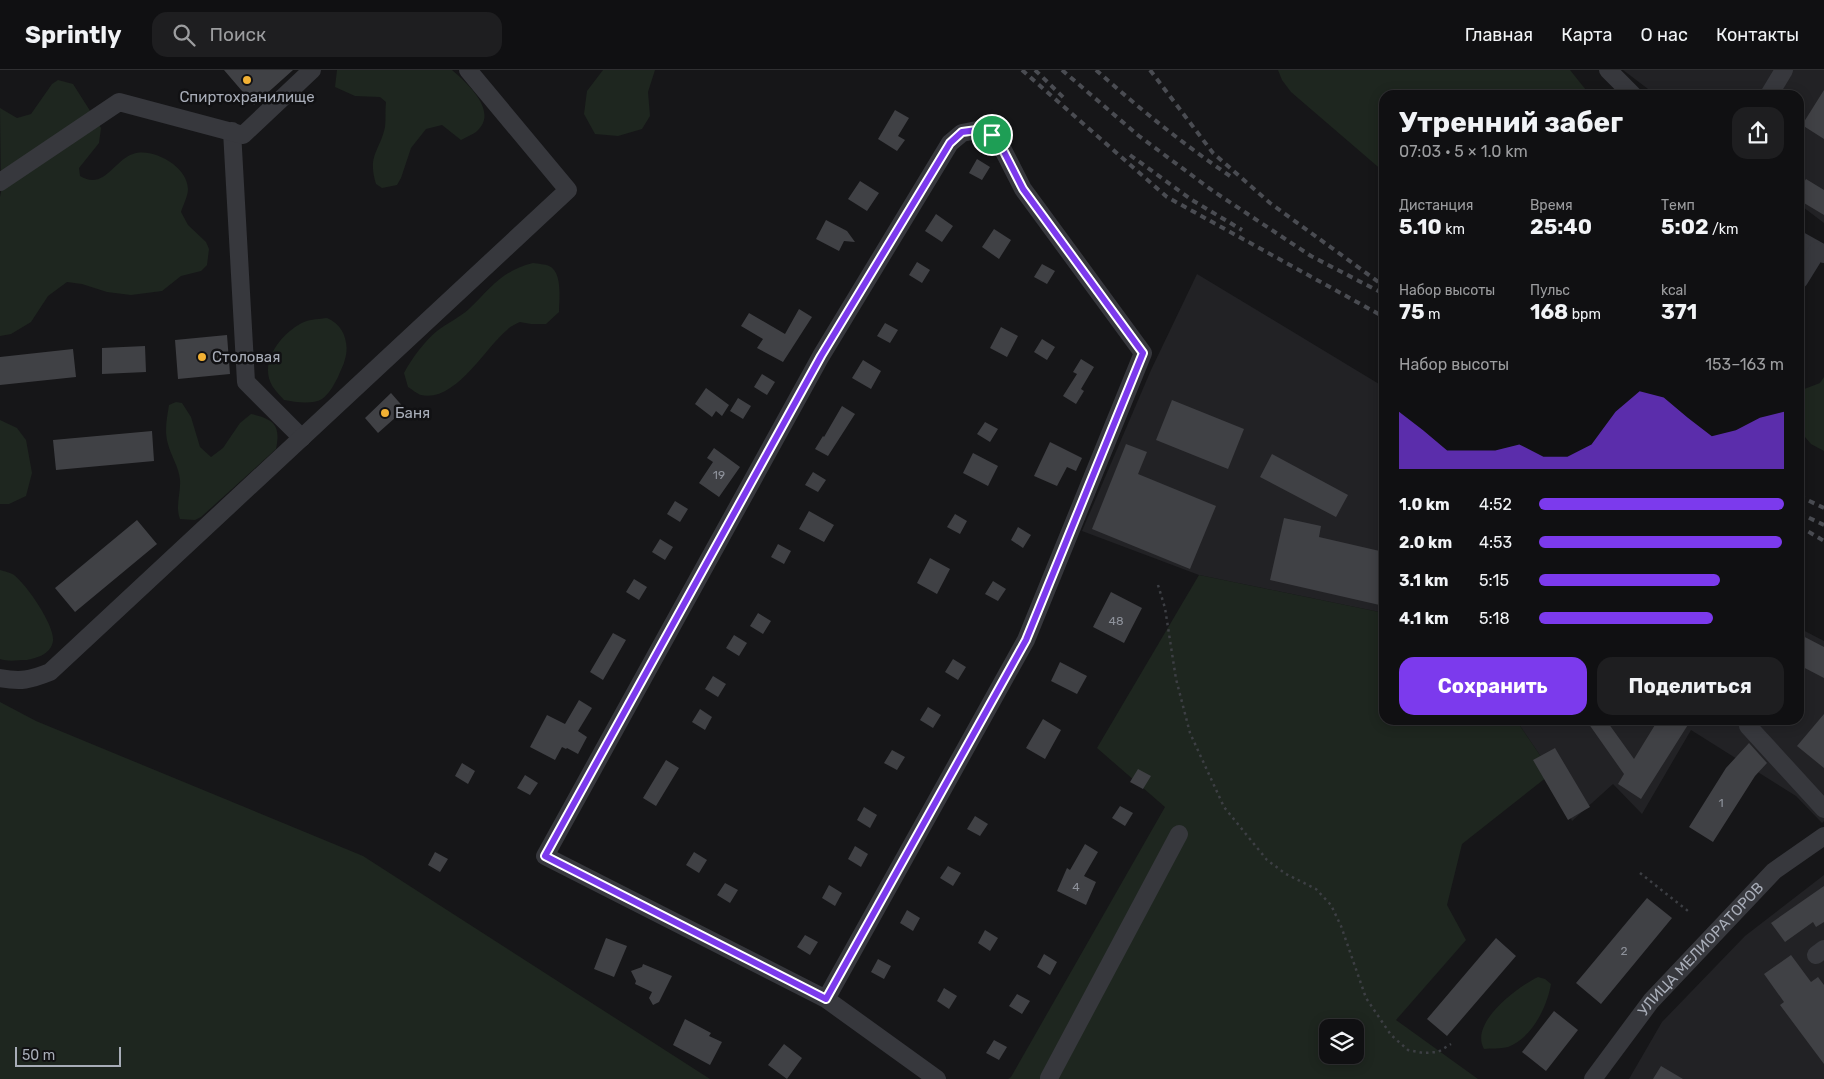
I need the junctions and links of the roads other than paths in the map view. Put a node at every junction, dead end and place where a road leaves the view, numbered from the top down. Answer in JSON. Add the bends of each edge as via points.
{"nodes":[{"id":1,"x":312,"y":70,"type":"edge"},
{"id":2,"x":468,"y":70,"type":"edge"},
{"id":3,"x":1608,"y":70,"type":"edge"},
{"id":4,"x":1784,"y":70,"type":"edge"},
{"id":5,"x":1628,"y":90,"type":"edge"},
{"id":6,"x":1772,"y":90,"type":"edge"},
{"id":7,"x":232,"y":131,"type":"junction"},
{"id":8,"x":0,"y":182,"type":"edge"},
{"id":9,"x":1804,"y":243,"type":"edge"},
{"id":10,"x":1820,"y":253,"type":"edge"},
{"id":11,"x":1804,"y":274,"type":"edge"},
{"id":12,"x":302,"y":438,"type":"junction"},
{"id":13,"x":0,"y":678,"type":"edge"},
{"id":14,"x":1748,"y":726,"type":"dead end"},
{"id":15,"x":1824,"y":809,"type":"edge"},
{"id":16,"x":1179,"y":834,"type":"dead end"},
{"id":17,"x":1824,"y":836,"type":"edge"},
{"id":18,"x":826,"y":999,"type":"junction"},
{"id":19,"x":937,"y":1079,"type":"edge"},
{"id":20,"x":1047,"y":1079,"type":"edge"},
{"id":21,"x":1593,"y":1079,"type":"edge"}],
"edges":[{"from":1,"to":7,"type":"street","via":[[243,135]]},
{"from":2,"to":12,"type":"street","via":[[568,190]]},
{"from":3,"to":5,"type":"street"},
{"from":4,"to":6,"type":"street"},
{"from":7,"to":8,"type":"street","via":[[119,102]]},
{"from":7,"to":12,"type":"street","via":[[246,382]]},
{"from":9,"to":10,"type":"street"},
{"from":10,"to":11,"type":"street"},
{"from":12,"to":13,"type":"street","via":[[50,672],[32,680]]},
{"from":14,"to":15,"type":"street"},
{"from":16,"to":20,"type":"street"},
{"from":17,"to":21,"type":"street","name":"УЛИЦА МЕЛИОРАТОРОВ","via":[[1774,871],[1651,1001]]},
{"from":18,"to":18,"type":"street","via":[[545,856],[821,356],[950,143],[962,132],[977,130],[992,135],[999,142],[1023,189],[1143,353],[1026,640]]},
{"from":18,"to":19,"type":"street"}]}
